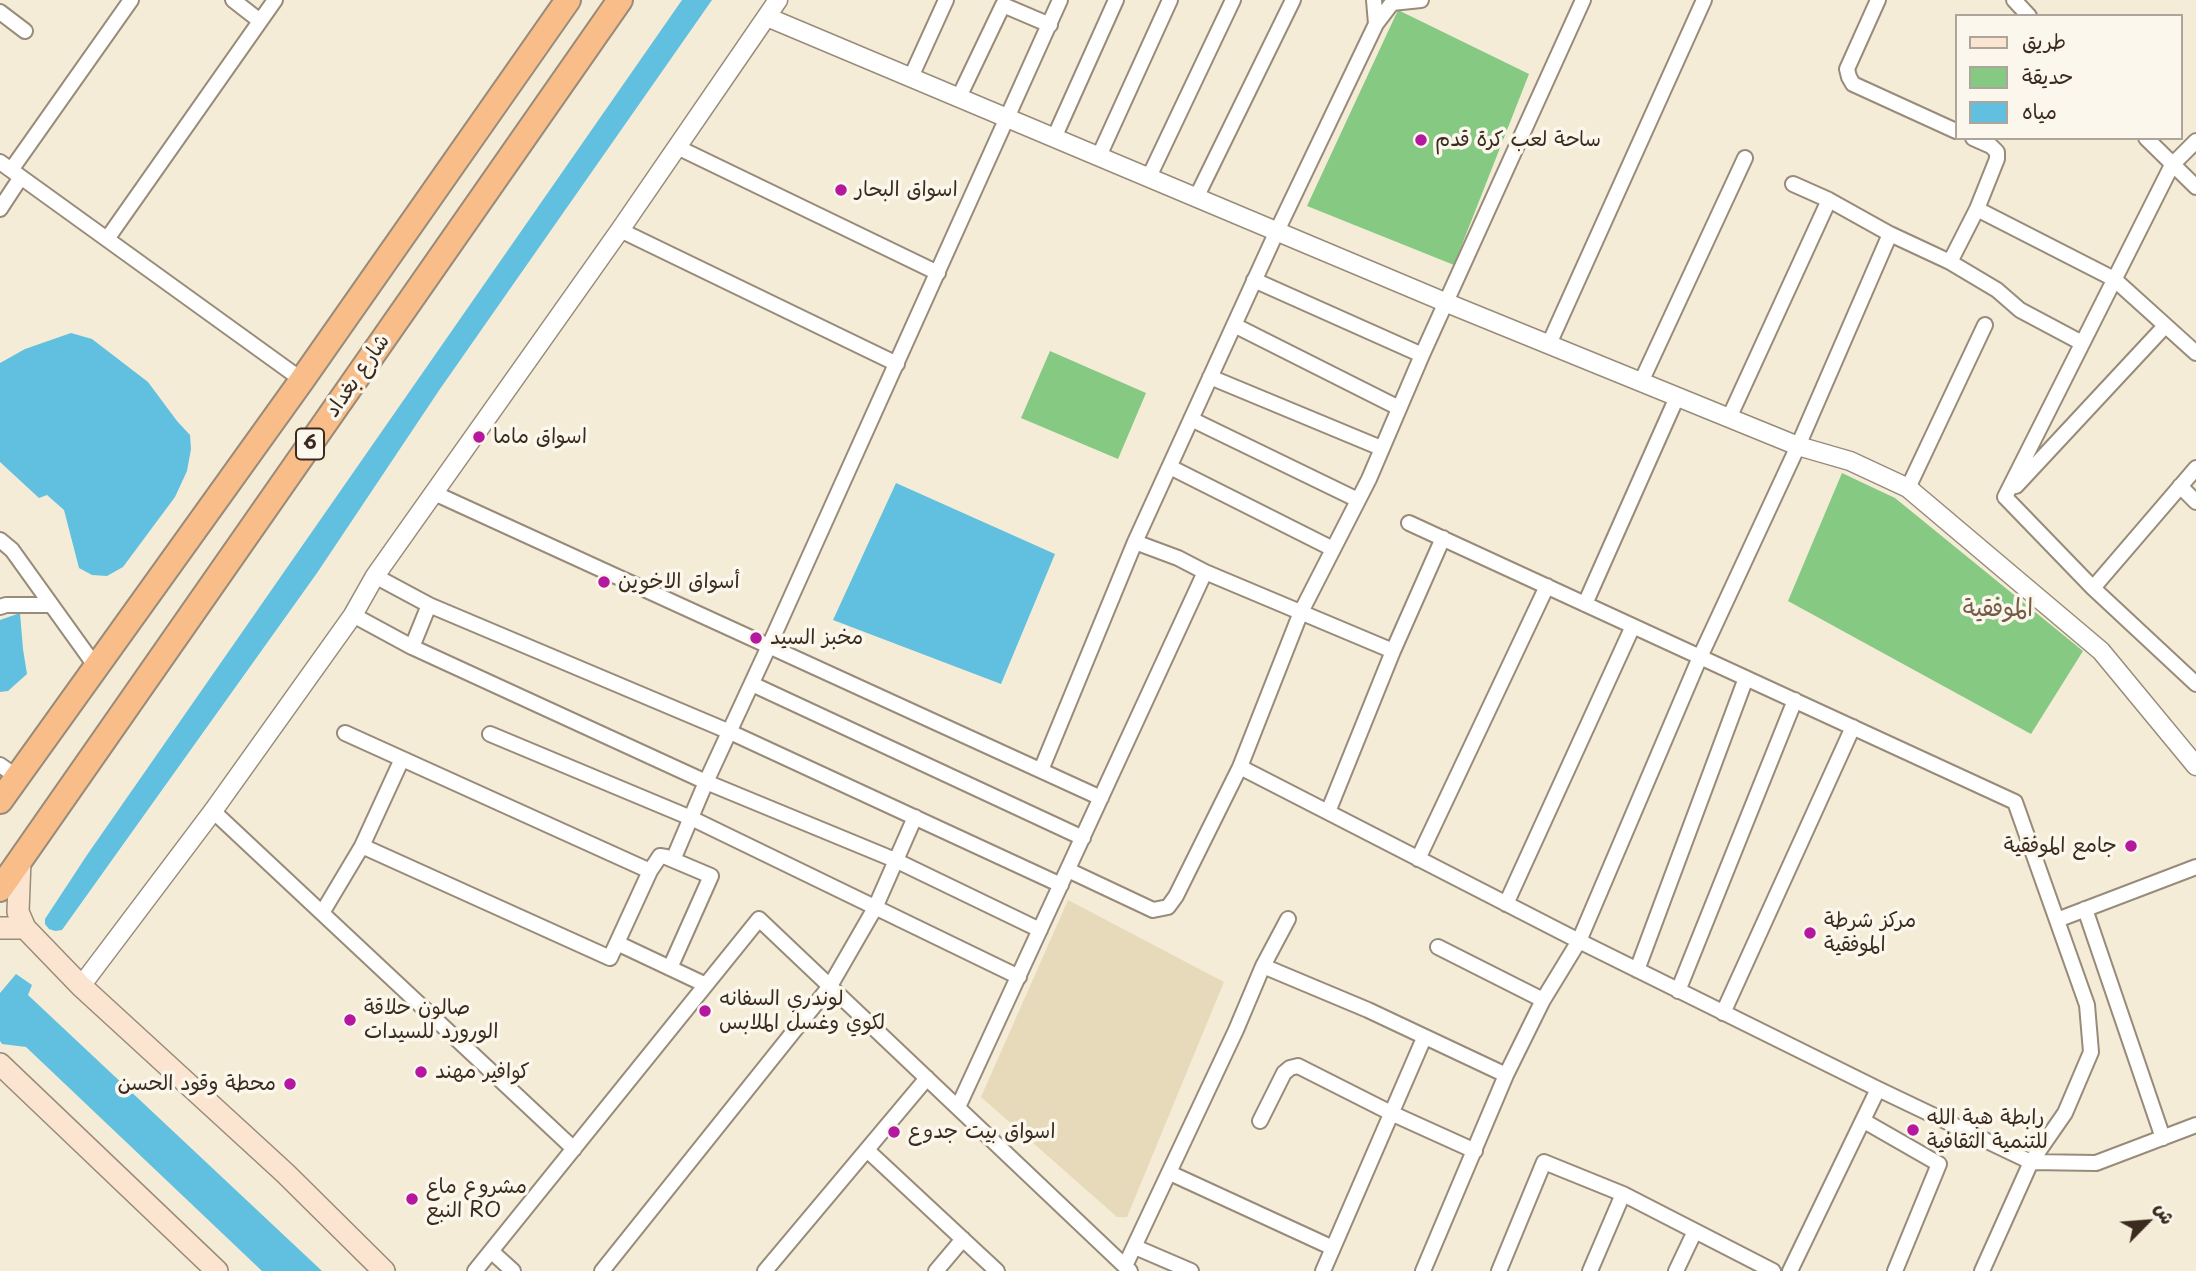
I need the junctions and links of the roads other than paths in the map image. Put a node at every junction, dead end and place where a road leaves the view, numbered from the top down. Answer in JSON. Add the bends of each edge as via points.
{"nodes":[{"id":1,"x":131,"y":0,"type":"edge"},
{"id":2,"x":233,"y":0,"type":"edge"},
{"id":3,"x":275,"y":0,"type":"edge"},
{"id":4,"x":568,"y":0,"type":"edge"},
{"id":5,"x":620,"y":0,"type":"edge"},
{"id":6,"x":778,"y":0,"type":"edge"},
{"id":7,"x":946,"y":0,"type":"edge"},
{"id":8,"x":1060,"y":0,"type":"edge"},
{"id":9,"x":1116,"y":0,"type":"edge"},
{"id":10,"x":1170,"y":0,"type":"edge"},
{"id":11,"x":1233,"y":0,"type":"edge"},
{"id":12,"x":1293,"y":0,"type":"edge"},
{"id":13,"x":1374,"y":0,"type":"edge"},
{"id":14,"x":1422,"y":0,"type":"edge"},
{"id":15,"x":1583,"y":0,"type":"edge"},
{"id":16,"x":1704,"y":0,"type":"edge"},
{"id":17,"x":1878,"y":0,"type":"edge"},
{"id":18,"x":2014,"y":0,"type":"edge"},
{"id":19,"x":0,"y":12,"type":"edge"},
{"id":20,"x":2027,"y":14,"type":"edge"},
{"id":21,"x":767,"y":17,"type":"junction"},
{"id":22,"x":260,"y":21,"type":"junction"},
{"id":23,"x":1376,"y":24,"type":"junction"},
{"id":24,"x":1050,"y":25,"type":"junction"},
{"id":25,"x":25,"y":31,"type":"dead end"},
{"id":26,"x":911,"y":77,"type":"junction"},
{"id":27,"x":959,"y":97,"type":"junction"},
{"id":28,"x":1007,"y":119,"type":"junction"},
{"id":29,"x":1954,"y":130,"type":"edge"},
{"id":30,"x":1054,"y":138,"type":"junction"},
{"id":31,"x":1978,"y":140,"type":"edge"},
{"id":32,"x":2148,"y":140,"type":"edge"},
{"id":33,"x":2196,"y":141,"type":"edge"},
{"id":34,"x":677,"y":147,"type":"junction"},
{"id":35,"x":1099,"y":156,"type":"junction"},
{"id":36,"x":1745,"y":158,"type":"dead end"},
{"id":37,"x":2172,"y":165,"type":"junction"},
{"id":38,"x":11,"y":169,"type":"edge"},
{"id":39,"x":1149,"y":177,"type":"junction"},
{"id":40,"x":1793,"y":184,"type":"dead end"},
{"id":41,"x":2196,"y":187,"type":"edge"},
{"id":42,"x":1196,"y":198,"type":"junction"},
{"id":43,"x":1829,"y":200,"type":"junction"},
{"id":44,"x":0,"y":209,"type":"edge"},
{"id":45,"x":1977,"y":209,"type":"junction"},
{"id":46,"x":621,"y":230,"type":"junction"},
{"id":47,"x":1277,"y":231,"type":"junction"},
{"id":48,"x":1890,"y":234,"type":"junction"},
{"id":49,"x":107,"y":239,"type":"junction"},
{"id":50,"x":1950,"y":262,"type":"junction"},
{"id":51,"x":938,"y":273,"type":"junction"},
{"id":52,"x":2114,"y":279,"type":"junction"},
{"id":53,"x":1255,"y":280,"type":"junction"},
{"id":54,"x":1447,"y":303,"type":"junction"},
{"id":55,"x":1234,"y":325,"type":"junction"},
{"id":56,"x":1985,"y":325,"type":"dead end"},
{"id":57,"x":2165,"y":326,"type":"junction"},
{"id":58,"x":2082,"y":343,"type":"junction"},
{"id":59,"x":1549,"y":344,"type":"junction"},
{"id":60,"x":2196,"y":353,"type":"edge"},
{"id":61,"x":1422,"y":355,"type":"junction"},
{"id":62,"x":897,"y":364,"type":"junction"},
{"id":63,"x":1210,"y":377,"type":"junction"},
{"id":64,"x":302,"y":380,"type":"junction"},
{"id":65,"x":1641,"y":382,"type":"junction"},
{"id":66,"x":1676,"y":397,"type":"junction"},
{"id":67,"x":1399,"y":408,"type":"junction"},
{"id":68,"x":1730,"y":418,"type":"junction"},
{"id":69,"x":1191,"y":419,"type":"junction"},
{"id":70,"x":1798,"y":446,"type":"junction"},
{"id":71,"x":1381,"y":448,"type":"junction"},
{"id":72,"x":1170,"y":467,"type":"junction"},
{"id":73,"x":2196,"y":468,"type":"edge"},
{"id":74,"x":2180,"y":486,"type":"junction"},
{"id":75,"x":1908,"y":488,"type":"junction"},
{"id":76,"x":434,"y":493,"type":"junction"},
{"id":77,"x":2006,"y":497,"type":"junction"},
{"id":78,"x":1359,"y":500,"type":"junction"},
{"id":79,"x":2196,"y":502,"type":"edge"},
{"id":80,"x":1409,"y":523,"type":"dead end"},
{"id":81,"x":1443,"y":538,"type":"junction"},
{"id":82,"x":0,"y":540,"type":"edge"},
{"id":83,"x":1135,"y":542,"type":"junction"},
{"id":84,"x":1333,"y":549,"type":"junction"},
{"id":85,"x":1205,"y":572,"type":"junction"},
{"id":86,"x":375,"y":576,"type":"junction"},
{"id":87,"x":1548,"y":586,"type":"junction"},
{"id":88,"x":2093,"y":588,"type":"junction"},
{"id":89,"x":1585,"y":604,"type":"junction"},
{"id":90,"x":51,"y":605,"type":"junction"},
{"id":91,"x":429,"y":605,"type":"junction"},
{"id":92,"x":0,"y":607,"type":"edge"},
{"id":93,"x":1301,"y":612,"type":"junction"},
{"id":94,"x":353,"y":615,"type":"junction"},
{"id":95,"x":1633,"y":626,"type":"junction"},
{"id":96,"x":769,"y":646,"type":"junction"},
{"id":97,"x":412,"y":647,"type":"junction"},
{"id":98,"x":1393,"y":651,"type":"junction"},
{"id":99,"x":1700,"y":657,"type":"junction"},
{"id":100,"x":96,"y":667,"type":"junction"},
{"id":101,"x":1746,"y":678,"type":"junction"},
{"id":102,"x":752,"y":684,"type":"junction"},
{"id":103,"x":2196,"y":684,"type":"edge"},
{"id":104,"x":1795,"y":700,"type":"junction"},
{"id":105,"x":1853,"y":727,"type":"junction"},
{"id":106,"x":730,"y":732,"type":"junction"},
{"id":107,"x":345,"y":733,"type":"dead end"},
{"id":108,"x":490,"y":734,"type":"dead end"},
{"id":109,"x":402,"y":759,"type":"junction"},
{"id":110,"x":2196,"y":766,"type":"edge"},
{"id":111,"x":1240,"y":767,"type":"junction"},
{"id":112,"x":1041,"y":770,"type":"junction"},
{"id":113,"x":9,"y":771,"type":"edge"},
{"id":114,"x":706,"y":782,"type":"junction"},
{"id":115,"x":1101,"y":798,"type":"junction"},
{"id":116,"x":0,"y":801,"type":"edge"},
{"id":117,"x":213,"y":811,"type":"junction"},
{"id":118,"x":1328,"y":812,"type":"junction"},
{"id":119,"x":915,"y":817,"type":"junction"},
{"id":120,"x":691,"y":818,"type":"junction"},
{"id":121,"x":1083,"y":838,"type":"junction"},
{"id":122,"x":362,"y":846,"type":"junction"},
{"id":123,"x":673,"y":859,"type":"junction"},
{"id":124,"x":1418,"y":859,"type":"junction"},
{"id":125,"x":20,"y":860,"type":"junction"},
{"id":126,"x":895,"y":860,"type":"junction"},
{"id":127,"x":2196,"y":867,"type":"edge"},
{"id":128,"x":1068,"y":870,"type":"junction"},
{"id":129,"x":650,"y":871,"type":"junction"},
{"id":130,"x":1061,"y":885,"type":"junction"},
{"id":131,"x":0,"y":889,"type":"edge"},
{"id":132,"x":1506,"y":904,"type":"junction"},
{"id":133,"x":875,"y":908,"type":"junction"},
{"id":134,"x":2085,"y":909,"type":"junction"},
{"id":135,"x":321,"y":913,"type":"junction"},
{"id":136,"x":1288,"y":919,"type":"dead end"},
{"id":137,"x":2057,"y":920,"type":"junction"},
{"id":138,"x":0,"y":928,"type":"edge"},
{"id":139,"x":25,"y":928,"type":"junction"},
{"id":140,"x":1040,"y":930,"type":"junction"},
{"id":141,"x":1578,"y":941,"type":"junction"},
{"id":142,"x":617,"y":943,"type":"junction"},
{"id":143,"x":1438,"y":947,"type":"dead end"},
{"id":144,"x":1263,"y":966,"type":"junction"},
{"id":145,"x":670,"y":968,"type":"junction"},
{"id":146,"x":1637,"y":970,"type":"junction"},
{"id":147,"x":1018,"y":977,"type":"junction"},
{"id":148,"x":706,"y":985,"type":"junction"},
{"id":149,"x":82,"y":986,"type":"junction"},
{"id":150,"x":830,"y":986,"type":"junction"},
{"id":151,"x":1678,"y":991,"type":"junction"},
{"id":152,"x":1543,"y":1000,"type":"junction"},
{"id":153,"x":1723,"y":1013,"type":"junction"},
{"id":154,"x":1424,"y":1038,"type":"junction"},
{"id":155,"x":0,"y":1064,"type":"edge"},
{"id":156,"x":1506,"y":1075,"type":"junction"},
{"id":157,"x":927,"y":1078,"type":"junction"},
{"id":158,"x":1878,"y":1089,"type":"junction"},
{"id":159,"x":958,"y":1107,"type":"junction"},
{"id":160,"x":1391,"y":1113,"type":"junction"},
{"id":161,"x":1260,"y":1121,"type":"dead end"},
{"id":162,"x":1864,"y":1121,"type":"junction"},
{"id":163,"x":2196,"y":1125,"type":"edge"},
{"id":164,"x":2163,"y":1138,"type":"junction"},
{"id":165,"x":573,"y":1149,"type":"junction"},
{"id":166,"x":867,"y":1150,"type":"junction"},
{"id":167,"x":1475,"y":1151,"type":"junction"},
{"id":168,"x":2031,"y":1162,"type":"junction"},
{"id":169,"x":1170,"y":1173,"type":"junction"},
{"id":170,"x":1623,"y":1194,"type":"junction"},
{"id":171,"x":1695,"y":1231,"type":"junction"},
{"id":172,"x":964,"y":1240,"type":"junction"},
{"id":173,"x":1135,"y":1247,"type":"junction"},
{"id":174,"x":1334,"y":1248,"type":"junction"},
{"id":175,"x":491,"y":1251,"type":"junction"},
{"id":176,"x":1128,"y":1269,"type":"edge"},
{"id":177,"x":217,"y":1271,"type":"edge"},
{"id":178,"x":384,"y":1271,"type":"edge"},
{"id":179,"x":475,"y":1271,"type":"edge"},
{"id":180,"x":513,"y":1271,"type":"edge"},
{"id":181,"x":602,"y":1271,"type":"edge"},
{"id":182,"x":765,"y":1271,"type":"edge"},
{"id":183,"x":936,"y":1271,"type":"edge"},
{"id":184,"x":997,"y":1271,"type":"edge"},
{"id":185,"x":1191,"y":1271,"type":"edge"},
{"id":186,"x":1323,"y":1271,"type":"edge"},
{"id":187,"x":1423,"y":1271,"type":"edge"},
{"id":188,"x":1499,"y":1271,"type":"edge"},
{"id":189,"x":1590,"y":1271,"type":"edge"},
{"id":190,"x":1676,"y":1271,"type":"edge"},
{"id":191,"x":1773,"y":1271,"type":"edge"},
{"id":192,"x":1790,"y":1271,"type":"edge"},
{"id":193,"x":1895,"y":1271,"type":"edge"},
{"id":194,"x":1982,"y":1271,"type":"edge"}],
"edges":[{"from":1,"to":38,"type":"street"},
{"from":2,"to":22,"type":"street"},
{"from":3,"to":22,"type":"street"},
{"from":4,"to":64,"type":"highway","name":"شارع بغداد","number":"6"},
{"from":5,"to":125,"type":"highway","name":"شارع بغداد","number":"6"},
{"from":6,"to":21,"type":"street"},
{"from":7,"to":26,"type":"street"},
{"from":8,"to":24,"type":"street"},
{"from":9,"to":30,"type":"street"},
{"from":10,"to":35,"type":"street"},
{"from":11,"to":39,"type":"street"},
{"from":12,"to":42,"type":"street"},
{"from":13,"to":23,"type":"street"},
{"from":14,"to":23,"type":"street","via":[[1392,3]]},
{"from":15,"to":54,"type":"street"},
{"from":16,"to":59,"type":"street"},
{"from":17,"to":29,"type":"street","via":[[1847,69],[1853,84]]},
{"from":18,"to":20,"type":"street"},
{"from":19,"to":25,"type":"street"},
{"from":21,"to":26,"type":"street"},
{"from":21,"to":34,"type":"street"},
{"from":22,"to":49,"type":"street"},
{"from":23,"to":47,"type":"street"},
{"from":24,"to":27,"type":"street","via":[[1003,5]]},
{"from":24,"to":28,"type":"street"},
{"from":26,"to":27,"type":"street"},
{"from":27,"to":28,"type":"street"},
{"from":28,"to":30,"type":"street"},
{"from":28,"to":51,"type":"street"},
{"from":30,"to":35,"type":"street"},
{"from":31,"to":45,"type":"street","via":[[1991,146],[1997,159]]},
{"from":32,"to":37,"type":"street"},
{"from":33,"to":37,"type":"street"},
{"from":34,"to":46,"type":"street"},
{"from":34,"to":51,"type":"street"},
{"from":35,"to":39,"type":"street"},
{"from":36,"to":65,"type":"street"},
{"from":37,"to":41,"type":"street"},
{"from":37,"to":52,"type":"street"},
{"from":38,"to":44,"type":"street"},
{"from":38,"to":49,"type":"street"},
{"from":39,"to":42,"type":"street"},
{"from":40,"to":43,"type":"street"},
{"from":42,"to":47,"type":"street"},
{"from":43,"to":48,"type":"street"},
{"from":43,"to":68,"type":"street"},
{"from":45,"to":50,"type":"street"},
{"from":45,"to":52,"type":"street"},
{"from":46,"to":62,"type":"street"},
{"from":46,"to":76,"type":"street"},
{"from":47,"to":53,"type":"street"},
{"from":47,"to":54,"type":"street"},
{"from":48,"to":50,"type":"street"},
{"from":48,"to":70,"type":"street"},
{"from":49,"to":64,"type":"street"},
{"from":50,"to":58,"type":"street","via":[[2020,310]]},
{"from":51,"to":62,"type":"street"},
{"from":52,"to":57,"type":"street"},
{"from":52,"to":58,"type":"street"},
{"from":53,"to":55,"type":"street"},
{"from":53,"to":61,"type":"street"},
{"from":54,"to":59,"type":"street"},
{"from":54,"to":61,"type":"street"},
{"from":55,"to":63,"type":"street"},
{"from":55,"to":67,"type":"street"},
{"from":56,"to":75,"type":"street"},
{"from":57,"to":60,"type":"street"},
{"from":57,"to":77,"type":"street"},
{"from":58,"to":77,"type":"street"},
{"from":59,"to":65,"type":"street"},
{"from":61,"to":67,"type":"street"},
{"from":62,"to":96,"type":"street"},
{"from":63,"to":69,"type":"street"},
{"from":63,"to":71,"type":"street"},
{"from":64,"to":100,"type":"highway","name":"شارع بغداد","number":"6"},
{"from":65,"to":66,"type":"street"},
{"from":66,"to":68,"type":"street"},
{"from":66,"to":89,"type":"street"},
{"from":67,"to":71,"type":"street"},
{"from":68,"to":70,"type":"street"},
{"from":69,"to":72,"type":"street"},
{"from":69,"to":78,"type":"street"},
{"from":70,"to":75,"type":"street","via":[[1850,461]]},
{"from":70,"to":99,"type":"street"},
{"from":71,"to":78,"type":"street"},
{"from":72,"to":83,"type":"street"},
{"from":72,"to":84,"type":"street"},
{"from":73,"to":74,"type":"street"},
{"from":74,"to":79,"type":"street"},
{"from":74,"to":88,"type":"street"},
{"from":75,"to":110,"type":"street","via":[[2101,651]]},
{"from":76,"to":86,"type":"street"},
{"from":76,"to":96,"type":"street"},
{"from":77,"to":88,"type":"street"},
{"from":78,"to":84,"type":"street"},
{"from":80,"to":81,"type":"street"},
{"from":81,"to":87,"type":"street"},
{"from":81,"to":98,"type":"street"},
{"from":82,"to":90,"type":"street"},
{"from":83,"to":85,"type":"street"},
{"from":83,"to":112,"type":"street"},
{"from":84,"to":93,"type":"street"},
{"from":85,"to":93,"type":"street"},
{"from":85,"to":115,"type":"street"},
{"from":86,"to":91,"type":"street"},
{"from":86,"to":94,"type":"street"},
{"from":87,"to":89,"type":"street"},
{"from":87,"to":124,"type":"street"},
{"from":88,"to":103,"type":"street"},
{"from":89,"to":95,"type":"street"},
{"from":90,"to":92,"type":"street"},
{"from":90,"to":100,"type":"street"},
{"from":91,"to":97,"type":"street"},
{"from":91,"to":106,"type":"street"},
{"from":93,"to":98,"type":"street"},
{"from":93,"to":111,"type":"street"},
{"from":94,"to":97,"type":"street"},
{"from":94,"to":117,"type":"street"},
{"from":95,"to":99,"type":"street"},
{"from":95,"to":132,"type":"street"},
{"from":96,"to":102,"type":"street"},
{"from":96,"to":112,"type":"street"},
{"from":97,"to":114,"type":"street"},
{"from":98,"to":118,"type":"street"},
{"from":99,"to":101,"type":"street"},
{"from":99,"to":141,"type":"street"},
{"from":100,"to":113,"type":"highway","name":"شارع بغداد","number":"6"},
{"from":101,"to":104,"type":"street"},
{"from":101,"to":146,"type":"street"},
{"from":102,"to":106,"type":"street"},
{"from":102,"to":121,"type":"street"},
{"from":104,"to":105,"type":"street"},
{"from":104,"to":151,"type":"street"},
{"from":105,"to":137,"type":"street","via":[[2015,802]]},
{"from":105,"to":153,"type":"street"},
{"from":106,"to":114,"type":"street"},
{"from":106,"to":119,"type":"street"},
{"from":107,"to":109,"type":"street"},
{"from":108,"to":120,"type":"street"},
{"from":109,"to":122,"type":"street"},
{"from":109,"to":129,"type":"street"},
{"from":111,"to":118,"type":"street"},
{"from":111,"to":128,"type":"street","via":[[1168,907],[1153,910]]},
{"from":112,"to":115,"type":"street"},
{"from":113,"to":116,"type":"highway","name":"شارع بغداد","number":"6"},
{"from":114,"to":120,"type":"street"},
{"from":114,"to":126,"type":"street"},
{"from":115,"to":121,"type":"street"},
{"from":117,"to":135,"type":"street"},
{"from":117,"to":149,"type":"street"},
{"from":118,"to":124,"type":"street"},
{"from":119,"to":126,"type":"street"},
{"from":119,"to":130,"type":"street"},
{"from":120,"to":123,"type":"street"},
{"from":120,"to":133,"type":"street"},
{"from":121,"to":128,"type":"street"},
{"from":122,"to":135,"type":"street"},
{"from":122,"to":142,"type":"street","via":[[610,958]]},
{"from":123,"to":129,"type":"street","via":[[660,856]]},
{"from":123,"to":145,"type":"street","via":[[712,876]]},
{"from":124,"to":132,"type":"street"},
{"from":125,"to":131,"type":"highway","name":"شارع بغداد","number":"6"},
{"from":125,"to":139,"type":"main road","via":[[18,912]]},
{"from":126,"to":133,"type":"street"},
{"from":126,"to":140,"type":"street"},
{"from":127,"to":134,"type":"street"},
{"from":128,"to":130,"type":"street"},
{"from":129,"to":142,"type":"street"},
{"from":130,"to":140,"type":"street"},
{"from":132,"to":141,"type":"street"},
{"from":133,"to":147,"type":"street"},
{"from":133,"to":150,"type":"street"},
{"from":134,"to":137,"type":"street"},
{"from":134,"to":164,"type":"street"},
{"from":135,"to":165,"type":"street"},
{"from":136,"to":144,"type":"street"},
{"from":137,"to":168,"type":"street","via":[[2087,1005],[2091,1052],[2065,1113]]},
{"from":138,"to":139,"type":"main road"},
{"from":139,"to":149,"type":"main road"},
{"from":140,"to":147,"type":"street"},
{"from":141,"to":146,"type":"street"},
{"from":141,"to":152,"type":"street"},
{"from":142,"to":145,"type":"street"},
{"from":143,"to":152,"type":"street"},
{"from":144,"to":154,"type":"street"},
{"from":144,"to":169,"type":"street"},
{"from":145,"to":148,"type":"street"},
{"from":146,"to":151,"type":"street"},
{"from":147,"to":159,"type":"street"},
{"from":148,"to":150,"type":"street","via":[[759,919]]},
{"from":148,"to":165,"type":"street"},
{"from":149,"to":178,"type":"main road"},
{"from":150,"to":157,"type":"street"},
{"from":150,"to":181,"type":"street"},
{"from":151,"to":153,"type":"street"},
{"from":152,"to":156,"type":"street"},
{"from":153,"to":158,"type":"street"},
{"from":154,"to":156,"type":"street"},
{"from":154,"to":160,"type":"street"},
{"from":155,"to":177,"type":"main road"},
{"from":156,"to":167,"type":"street"},
{"from":157,"to":159,"type":"street"},
{"from":157,"to":166,"type":"street"},
{"from":158,"to":162,"type":"street"},
{"from":158,"to":168,"type":"street"},
{"from":159,"to":176,"type":"street"},
{"from":160,"to":161,"type":"street","via":[[1298,1066],[1284,1073]]},
{"from":160,"to":167,"type":"street"},
{"from":160,"to":174,"type":"street"},
{"from":162,"to":192,"type":"street"},
{"from":162,"to":193,"type":"street","via":[[1939,1164]]},
{"from":163,"to":164,"type":"street"},
{"from":164,"to":168,"type":"street","via":[[2096,1163]]},
{"from":165,"to":175,"type":"street"},
{"from":166,"to":172,"type":"street"},
{"from":166,"to":182,"type":"street"},
{"from":167,"to":187,"type":"street"},
{"from":168,"to":194,"type":"street"},
{"from":169,"to":173,"type":"street"},
{"from":169,"to":174,"type":"street"},
{"from":170,"to":171,"type":"street"},
{"from":170,"to":188,"type":"street","via":[[1544,1162]]},
{"from":170,"to":189,"type":"street"},
{"from":171,"to":190,"type":"street"},
{"from":171,"to":191,"type":"street"},
{"from":172,"to":183,"type":"street"},
{"from":172,"to":184,"type":"street"},
{"from":173,"to":176,"type":"street"},
{"from":173,"to":185,"type":"street"},
{"from":174,"to":186,"type":"street"},
{"from":175,"to":179,"type":"street"},
{"from":175,"to":180,"type":"street"}]}
